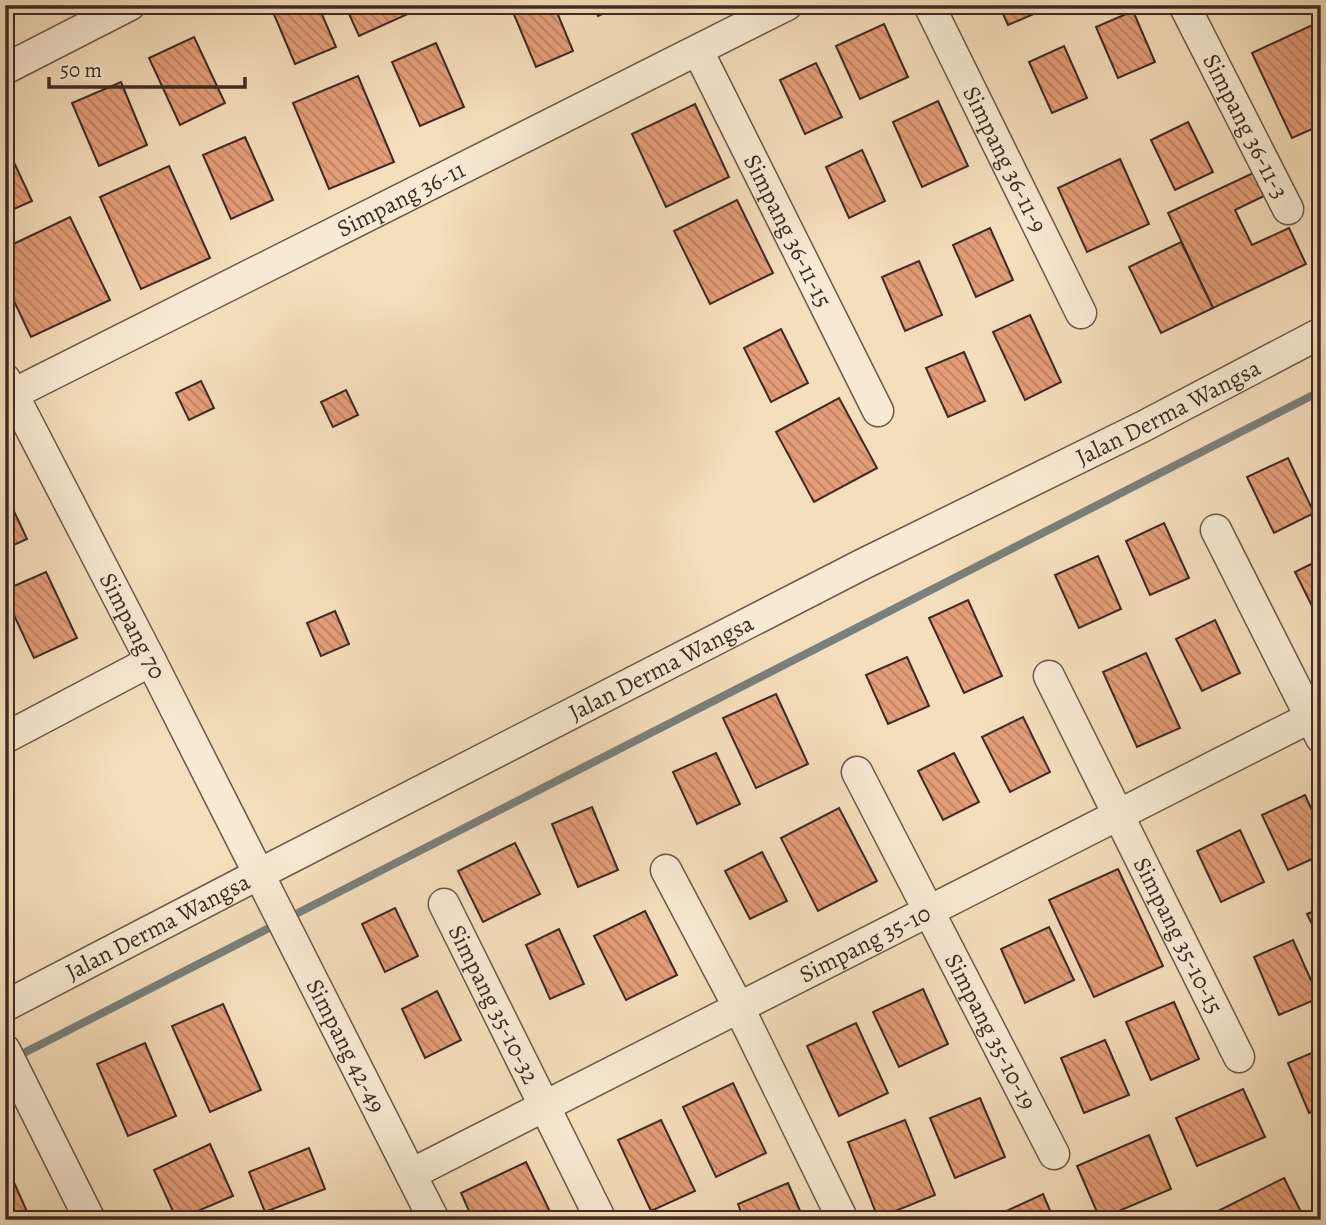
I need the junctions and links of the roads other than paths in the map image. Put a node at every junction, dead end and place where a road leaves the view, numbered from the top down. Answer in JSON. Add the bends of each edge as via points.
{"nodes":[{"id":1,"x":130,"y":5,"type":"edge"},
{"id":2,"x":787,"y":5,"type":"edge"},
{"id":3,"x":929,"y":5,"type":"edge"},
{"id":4,"x":1184,"y":5,"type":"edge"},
{"id":5,"x":698,"y":51,"type":"junction"},
{"id":6,"x":5,"y":69,"type":"edge"},
{"id":7,"x":1288,"y":209,"type":"dead end"},
{"id":8,"x":1081,"y":313,"type":"dead end"},
{"id":9,"x":1321,"y":333,"type":"edge"},
{"id":10,"x":8,"y":390,"type":"edge"},
{"id":11,"x":878,"y":411,"type":"dead end"},
{"id":12,"x":1216,"y":530,"type":"dead end"},
{"id":13,"x":151,"y":661,"type":"junction"},
{"id":14,"x":1049,"y":676,"type":"dead end"},
{"id":15,"x":1317,"y":722,"type":"edge"},
{"id":16,"x":5,"y":738,"type":"edge"},
{"id":17,"x":857,"y":772,"type":"dead end"},
{"id":18,"x":1119,"y":814,"type":"junction"},
{"id":19,"x":666,"y":870,"type":"dead end"},
{"id":20,"x":264,"y":885,"type":"junction"},
{"id":21,"x":444,"y":904,"type":"dead end"},
{"id":22,"x":929,"y":910,"type":"junction"},
{"id":23,"x":5,"y":1006,"type":"edge"},
{"id":24,"x":739,"y":1008,"type":"junction"},
{"id":25,"x":5,"y":1050,"type":"edge"},
{"id":26,"x":1239,"y":1057,"type":"dead end"},
{"id":27,"x":544,"y":1105,"type":"junction"},
{"id":28,"x":1054,"y":1154,"type":"dead end"},
{"id":29,"x":411,"y":1174,"type":"junction"},
{"id":30,"x":90,"y":1220,"type":"edge"},
{"id":31,"x":434,"y":1220,"type":"edge"},
{"id":32,"x":601,"y":1220,"type":"edge"},
{"id":33,"x":843,"y":1220,"type":"edge"}],
"edges":[{"from":1,"to":6,"type":"street"},
{"from":2,"to":5,"type":"street","name":"Simpang 36-11"},
{"from":3,"to":8,"type":"street","name":"Simpang 36-11-9"},
{"from":4,"to":7,"type":"street","name":"Simpang 36-11-3"},
{"from":5,"to":10,"type":"street","name":"Simpang 36-11"},
{"from":5,"to":11,"type":"street","name":"Simpang 36-11-15"},
{"from":9,"to":20,"type":"street","name":"Jalan Derma Wangsa","via":[[863,564]]},
{"from":10,"to":13,"type":"street","name":"Simpang 70"},
{"from":12,"to":15,"type":"street"},
{"from":13,"to":16,"type":"street"},
{"from":13,"to":20,"type":"street","name":"Simpang 70"},
{"from":14,"to":18,"type":"street","name":"Simpang 35-10-15"},
{"from":15,"to":18,"type":"street","name":"Simpang 35-10"},
{"from":17,"to":22,"type":"street","name":"Simpang 35-10-19"},
{"from":18,"to":22,"type":"street","name":"Simpang 35-10"},
{"from":18,"to":26,"type":"street","name":"Simpang 35-10-15"},
{"from":19,"to":24,"type":"street"},
{"from":20,"to":23,"type":"street","name":"Jalan Derma Wangsa"},
{"from":20,"to":29,"type":"street","name":"Simpang 42-49"},
{"from":21,"to":27,"type":"street","name":"Simpang 35-10-32"},
{"from":22,"to":24,"type":"street","name":"Simpang 35-10"},
{"from":22,"to":28,"type":"street","name":"Simpang 35-10-19"},
{"from":24,"to":27,"type":"street","name":"Simpang 35-10"},
{"from":24,"to":33,"type":"street"},
{"from":25,"to":30,"type":"street"},
{"from":27,"to":29,"type":"street","name":"Simpang 35-10"},
{"from":27,"to":32,"type":"street","name":"Simpang 35-10-32"},
{"from":29,"to":31,"type":"street","name":"Simpang 42-49"}]}
